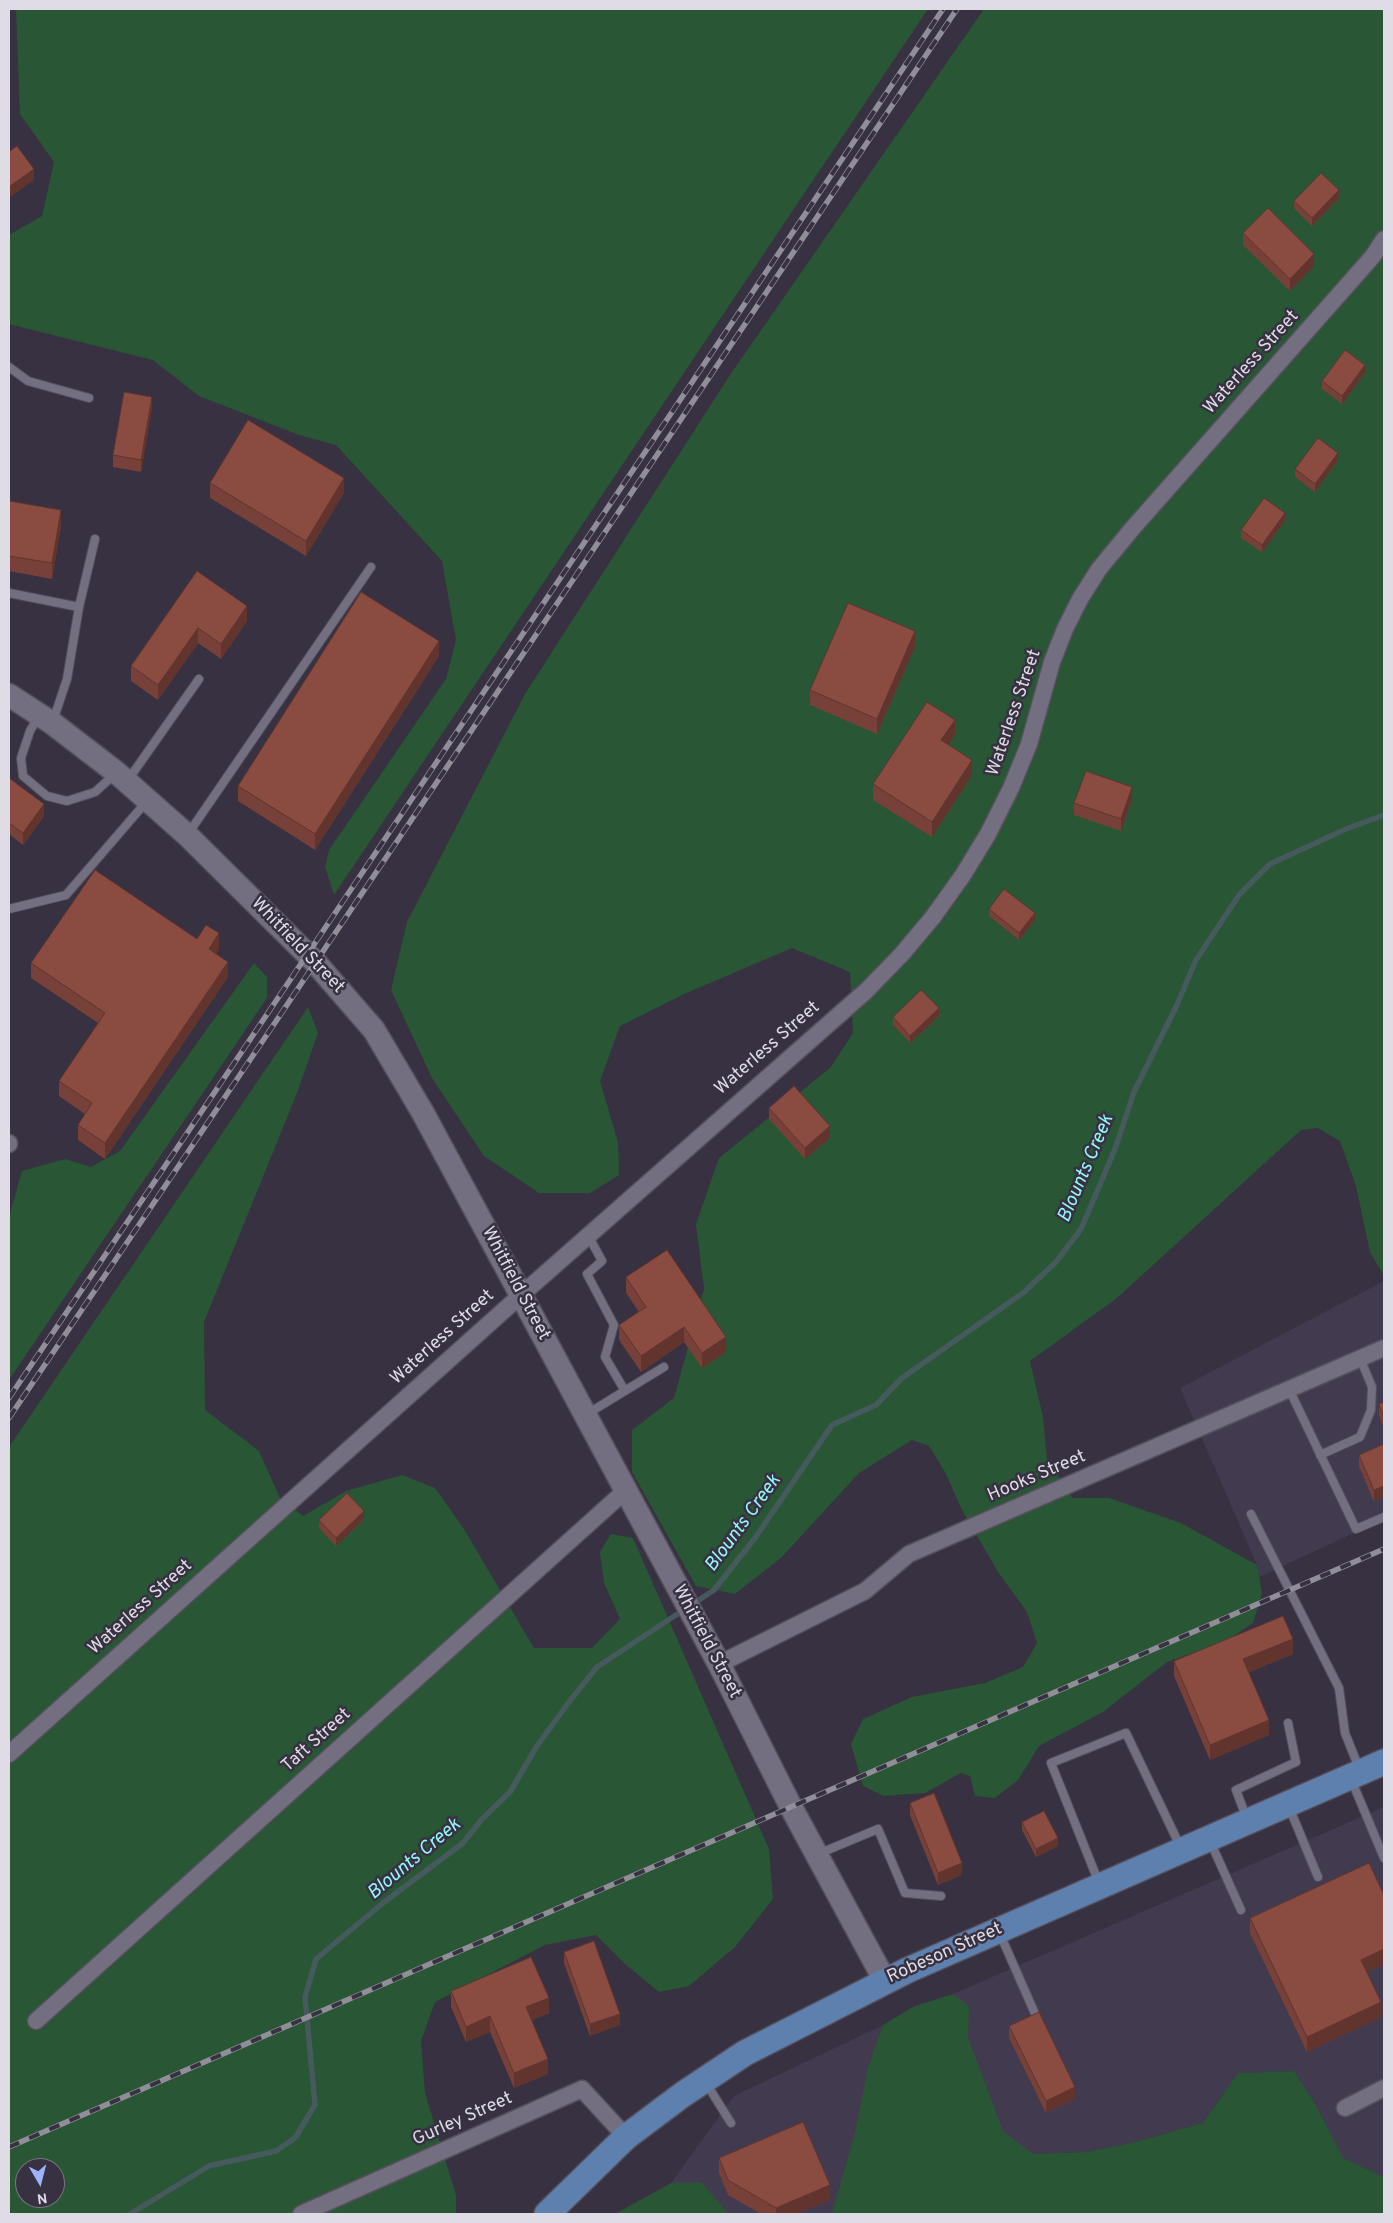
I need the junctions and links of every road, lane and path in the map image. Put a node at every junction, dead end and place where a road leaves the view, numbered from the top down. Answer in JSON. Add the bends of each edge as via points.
{"nodes":[{"id":1,"x":1384,"y":239,"type":"edge"},
{"id":2,"x":9,"y":367,"type":"edge"},
{"id":3,"x":89,"y":398,"type":"dead end"},
{"id":4,"x":96,"y":539,"type":"dead end"},
{"id":5,"x":371,"y":566,"type":"dead end"},
{"id":6,"x":9,"y":593,"type":"edge"},
{"id":7,"x":79,"y":607,"type":"junction"},
{"id":8,"x":199,"y":679,"type":"dead end"},
{"id":9,"x":9,"y":695,"type":"edge"},
{"id":10,"x":46,"y":719,"type":"junction"},
{"id":11,"x":122,"y":777,"type":"junction"},
{"id":12,"x":148,"y":800,"type":"junction"},
{"id":13,"x":187,"y":835,"type":"junction"},
{"id":14,"x":9,"y":909,"type":"edge"},
{"id":15,"x":588,"y":1235,"type":"junction"},
{"id":16,"x":521,"y":1295,"type":"junction"},
{"id":17,"x":1384,"y":1348,"type":"edge"},
{"id":18,"x":1360,"y":1358,"type":"junction"},
{"id":19,"x":664,"y":1367,"type":"dead end"},
{"id":20,"x":1289,"y":1389,"type":"junction"},
{"id":21,"x":625,"y":1391,"type":"junction"},
{"id":22,"x":585,"y":1415,"type":"junction"},
{"id":23,"x":1320,"y":1455,"type":"junction"},
{"id":24,"x":625,"y":1491,"type":"junction"},
{"id":25,"x":1251,"y":1514,"type":"dead end"},
{"id":26,"x":1384,"y":1517,"type":"edge"},
{"id":27,"x":719,"y":1664,"type":"junction"},
{"id":28,"x":1288,"y":1723,"type":"dead end"},
{"id":29,"x":9,"y":1754,"type":"edge"},
{"id":30,"x":1384,"y":1762,"type":"edge"},
{"id":31,"x":1355,"y":1775,"type":"junction"},
{"id":32,"x":1288,"y":1804,"type":"junction"},
{"id":33,"x":1248,"y":1821,"type":"junction"},
{"id":34,"x":1209,"y":1838,"type":"junction"},
{"id":35,"x":1182,"y":1850,"type":"junction"},
{"id":36,"x":817,"y":1855,"type":"junction"},
{"id":37,"x":1384,"y":1858,"type":"edge"},
{"id":38,"x":1318,"y":1877,"type":"dead end"},
{"id":39,"x":1100,"y":1886,"type":"junction"},
{"id":40,"x":941,"y":1896,"type":"dead end"},
{"id":41,"x":1241,"y":1910,"type":"dead end"},
{"id":42,"x":998,"y":1930,"type":"junction"},
{"id":43,"x":885,"y":1981,"type":"junction"},
{"id":44,"x":1036,"y":2016,"type":"edge"},
{"id":45,"x":36,"y":2021,"type":"dead end"},
{"id":46,"x":704,"y":2079,"type":"junction"},
{"id":47,"x":1384,"y":2088,"type":"edge"},
{"id":48,"x":1345,"y":2108,"type":"dead end"},
{"id":49,"x":731,"y":2123,"type":"dead end"},
{"id":50,"x":626,"y":2137,"type":"junction"},
{"id":51,"x":302,"y":2214,"type":"edge"},
{"id":52,"x":547,"y":2214,"type":"edge"}],
"edges":[{"from":1,"to":15,"type":"street","name":"Waterless Street","via":[[1373,256],[1099,570],[1080,599],[1052,662],[1029,744],[1011,788],[978,851],[933,918],[866,991]]},
{"from":2,"to":3,"type":"lane","via":[[28,381]]},
{"from":4,"to":7,"type":"lane"},
{"from":5,"to":13,"type":"lane"},
{"from":6,"to":7,"type":"lane"},
{"from":7,"to":10,"type":"lane","via":[[67,679]]},
{"from":8,"to":11,"type":"lane"},
{"from":9,"to":10,"type":"main road","name":"Whitfield Street"},
{"from":10,"to":11,"type":"main road","name":"Whitfield Street"},
{"from":10,"to":11,"type":"lane","via":[[30,731],[21,758],[24,776],[47,796],[67,801],[95,792]]},
{"from":11,"to":12,"type":"main road","name":"Whitfield Street"},
{"from":12,"to":13,"type":"main road","name":"Whitfield Street"},
{"from":12,"to":14,"type":"lane","via":[[66,896]]},
{"from":13,"to":16,"type":"main road","name":"Whitfield Street","via":[[316,962],[374,1030],[423,1113]]},
{"from":15,"to":16,"type":"street","name":"Waterless Street"},
{"from":15,"to":21,"type":"lane","via":[[602,1261],[587,1274],[614,1325],[605,1357]]},
{"from":16,"to":22,"type":"main road","name":"Whitfield Street"},
{"from":16,"to":29,"type":"street","name":"Waterless Street"},
{"from":17,"to":18,"type":"street","name":"Hooks Street"},
{"from":18,"to":20,"type":"street","name":"Hooks Street"},
{"from":18,"to":23,"type":"lane","via":[[1372,1387],[1371,1410],[1360,1437]]},
{"from":19,"to":21,"type":"lane"},
{"from":20,"to":23,"type":"lane"},
{"from":20,"to":27,"type":"street","name":"Hooks Street","via":[[909,1554],[865,1591]]},
{"from":21,"to":22,"type":"lane"},
{"from":22,"to":24,"type":"main road","name":"Whitfield Street"},
{"from":23,"to":26,"type":"lane","via":[[1356,1529]]},
{"from":24,"to":27,"type":"main road","name":"Whitfield Street"},
{"from":24,"to":45,"type":"street","name":"Taft Street"},
{"from":25,"to":31,"type":"lane","via":[[1339,1688]]},
{"from":27,"to":36,"type":"main road","name":"Whitfield Street"},
{"from":28,"to":33,"type":"lane","via":[[1296,1762],[1236,1790]]},
{"from":30,"to":31,"type":"main road","name":"Robeson Street"},
{"from":31,"to":32,"type":"main road","name":"Robeson Street"},
{"from":31,"to":37,"type":"lane"},
{"from":32,"to":33,"type":"main road","name":"Robeson Street"},
{"from":32,"to":38,"type":"lane"},
{"from":33,"to":34,"type":"main road","name":"Robeson Street"},
{"from":34,"to":35,"type":"main road","name":"Robeson Street"},
{"from":34,"to":41,"type":"lane"},
{"from":35,"to":39,"type":"main road","name":"Robeson Street"},
{"from":35,"to":39,"type":"lane","via":[[1126,1733],[1050,1763]]},
{"from":36,"to":40,"type":"lane","via":[[878,1829],[905,1893]]},
{"from":36,"to":43,"type":"main road","name":"Whitfield Street"},
{"from":39,"to":42,"type":"main road","name":"Robeson Street"},
{"from":42,"to":43,"type":"main road","name":"Robeson Street"},
{"from":42,"to":44,"type":"lane"},
{"from":43,"to":46,"type":"main road","name":"Robeson Street","via":[[745,2053]]},
{"from":46,"to":49,"type":"lane"},
{"from":46,"to":50,"type":"main road","name":"Robeson Street"},
{"from":47,"to":48,"type":"street"},
{"from":50,"to":51,"type":"street","name":"Gurley Street","via":[[582,2089]]},
{"from":50,"to":52,"type":"main road","name":"Robeson Street"}]}
